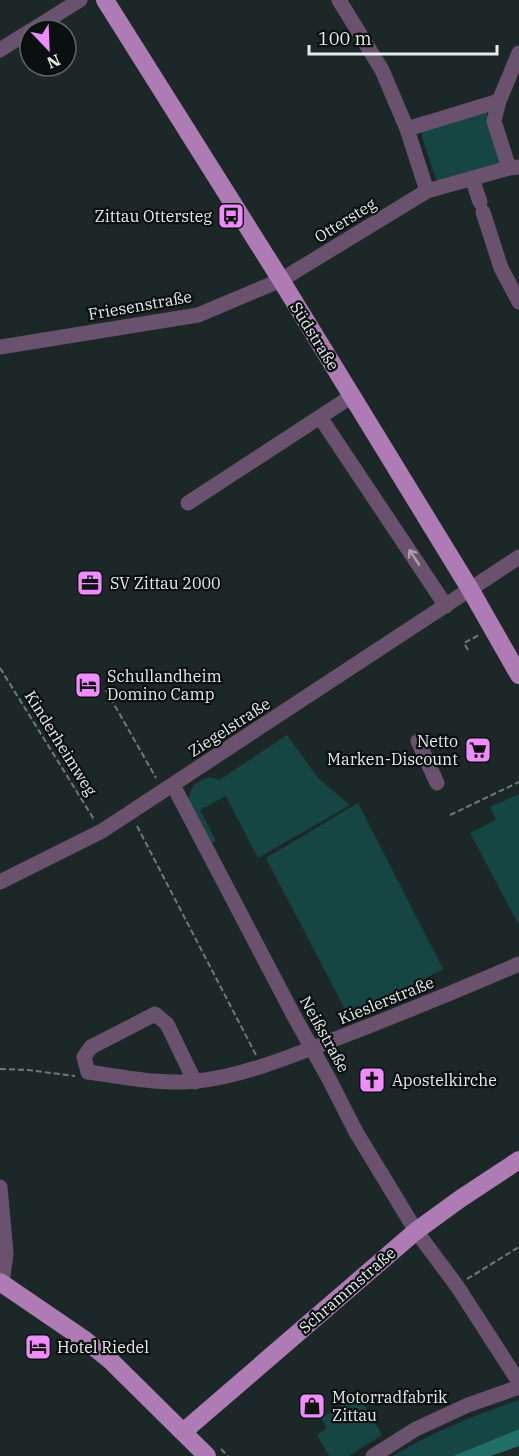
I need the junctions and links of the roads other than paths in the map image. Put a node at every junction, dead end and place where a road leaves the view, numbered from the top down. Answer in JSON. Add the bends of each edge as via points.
{"nodes":[{"id":1,"x":80,"y":0,"type":"edge"},
{"id":2,"x":105,"y":0,"type":"edge"},
{"id":3,"x":339,"y":0,"type":"edge"},
{"id":4,"x":52,"y":18,"type":"edge"},
{"id":5,"x":18,"y":39,"type":"edge"},
{"id":6,"x":0,"y":50,"type":"edge"},
{"id":7,"x":519,"y":53,"type":"edge"},
{"id":8,"x":499,"y":101,"type":"junction"},
{"id":9,"x":407,"y":129,"type":"junction"},
{"id":10,"x":514,"y":167,"type":"edge"},
{"id":11,"x":472,"y":178,"type":"junction"},
{"id":12,"x":427,"y":190,"type":"junction"},
{"id":13,"x":281,"y":280,"type":"junction"},
{"id":14,"x":519,"y":302,"type":"edge"},
{"id":15,"x":0,"y":346,"type":"edge"},
{"id":16,"x":352,"y":396,"type":"junction"},
{"id":17,"x":320,"y":417,"type":"junction"},
{"id":18,"x":188,"y":503,"type":"dead end"},
{"id":19,"x":519,"y":557,"type":"edge"},
{"id":20,"x":470,"y":590,"type":"junction"},
{"id":21,"x":446,"y":606,"type":"junction"},
{"id":22,"x":519,"y":675,"type":"edge"},
{"id":23,"x":418,"y":741,"type":"dead end"},
{"id":24,"x":437,"y":783,"type":"dead end"},
{"id":25,"x":168,"y":788,"type":"junction"},
{"id":26,"x":0,"y":882,"type":"edge"},
{"id":27,"x":519,"y":964,"type":"edge"},
{"id":28,"x":312,"y":1048,"type":"junction"},
{"id":29,"x":195,"y":1082,"type":"junction"},
{"id":30,"x":519,"y":1160,"type":"edge"},
{"id":31,"x":0,"y":1187,"type":"edge"},
{"id":32,"x":416,"y":1231,"type":"junction"},
{"id":33,"x":1,"y":1284,"type":"edge"},
{"id":34,"x":519,"y":1382,"type":"edge"},
{"id":35,"x":519,"y":1387,"type":"edge"},
{"id":36,"x":183,"y":1432,"type":"junction"},
{"id":37,"x":207,"y":1456,"type":"edge"},
{"id":38,"x":373,"y":1456,"type":"edge"}],
"edges":[{"from":1,"to":4,"type":"street"},
{"from":2,"to":13,"type":"main road","name":"Südstraße"},
{"from":3,"to":9,"type":"street","via":[[382,70]]},
{"from":5,"to":6,"type":"street"},
{"from":7,"to":8,"type":"street"},
{"from":8,"to":9,"type":"street"},
{"from":8,"to":10,"type":"street","via":[[494,121]]},
{"from":9,"to":12,"type":"street"},
{"from":10,"to":11,"type":"street","name":"Ottersteg"},
{"from":11,"to":12,"type":"street","name":"Ottersteg"},
{"from":11,"to":14,"type":"street","via":[[501,268]]},
{"from":12,"to":13,"type":"street","name":"Ottersteg"},
{"from":13,"to":15,"type":"street","name":"Friesenstraße","via":[[198,315]]},
{"from":13,"to":16,"type":"main road","name":"Südstraße"},
{"from":16,"to":17,"type":"street"},
{"from":16,"to":20,"type":"main road","name":"Südstraße"},
{"from":17,"to":18,"type":"street"},
{"from":21,"to":17,"type":"street","one_way":true},
{"from":19,"to":20,"type":"street","name":"Ziegelstraße"},
{"from":20,"to":21,"type":"street","name":"Ziegelstraße"},
{"from":20,"to":22,"type":"main road","name":"Südstraße"},
{"from":21,"to":25,"type":"street","name":"Ziegelstraße"},
{"from":23,"to":24,"type":"street"},
{"from":25,"to":26,"type":"street","name":"Ziegelstraße","via":[[102,831]]},
{"from":25,"to":28,"type":"street","name":"Neißstraße"},
{"from":27,"to":28,"type":"street","name":"Kieslerstraße"},
{"from":28,"to":29,"type":"street","name":"Kieslerstraße","via":[[224,1078]]},
{"from":28,"to":32,"type":"street","name":"Neißstraße","via":[[356,1132]]},
{"from":29,"to":29,"type":"street","name":"Kieslerstraße","via":[[88,1072],[84,1057],[91,1047],[155,1014],[166,1024]]},
{"from":30,"to":32,"type":"main road","name":"Schrammstraße"},
{"from":31,"to":33,"type":"street","via":[[6,1253]]},
{"from":32,"to":34,"type":"street","name":"Neißstraße"},
{"from":32,"to":36,"type":"main road","name":"Schrammstraße"},
{"from":33,"to":36,"type":"main road","via":[[94,1347]]},
{"from":35,"to":38,"type":"street","via":[[416,1429]]},
{"from":36,"to":37,"type":"main road"}]}
